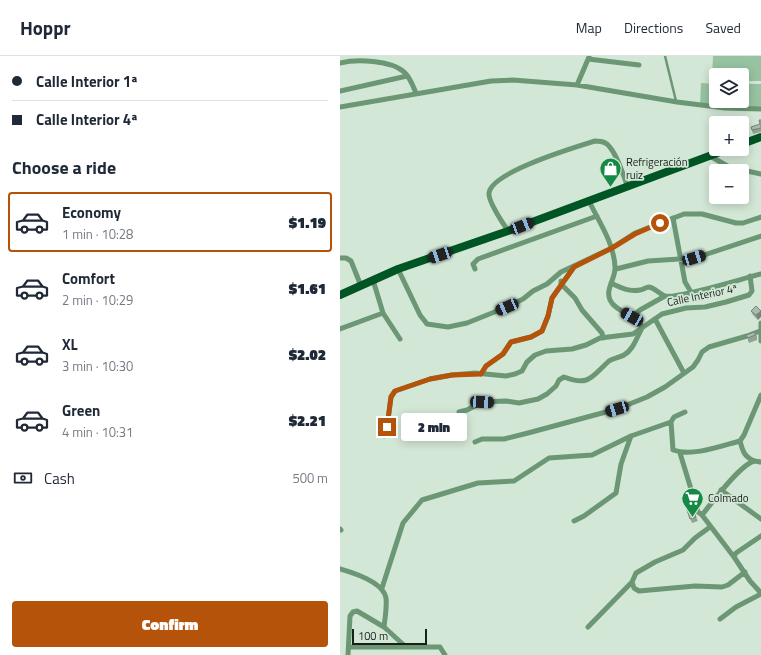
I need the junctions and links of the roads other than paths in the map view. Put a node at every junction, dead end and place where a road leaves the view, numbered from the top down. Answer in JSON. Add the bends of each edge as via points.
{"nodes":[{"id":1,"x":665,"y":56,"type":"edge"},
{"id":2,"x":589,"y":57,"type":"edge"},
{"id":3,"x":340,"y":63,"type":"edge"},
{"id":4,"x":639,"y":65,"type":"dead end"},
{"id":5,"x":407,"y":76,"type":"junction"},
{"id":6,"x":577,"y":85,"type":"junction"},
{"id":7,"x":340,"y":91,"type":"edge"},
{"id":8,"x":416,"y":94,"type":"junction"},
{"id":9,"x":676,"y":102,"type":"junction"},
{"id":10,"x":340,"y":107,"type":"edge"},
{"id":11,"x":761,"y":109,"type":"edge"},
{"id":12,"x":761,"y":136,"type":"edge"},
{"id":13,"x":749,"y":141,"type":"edge"},
{"id":14,"x":710,"y":156,"type":"joint"},
{"id":15,"x":761,"y":174,"type":"edge"},
{"id":16,"x":628,"y":186,"type":"junction"},
{"id":17,"x":589,"y":201,"type":"junction"},
{"id":18,"x":597,"y":216,"type":"junction"},
{"id":19,"x":761,"y":217,"type":"edge"},
{"id":20,"x":673,"y":218,"type":"junction"},
{"id":21,"x":508,"y":231,"type":"junction"},
{"id":22,"x":761,"y":236,"type":"edge"},
{"id":23,"x":612,"y":248,"type":"junction"},
{"id":24,"x":340,"y":258,"type":"edge"},
{"id":25,"x":681,"y":259,"type":"junction"},
{"id":26,"x":574,"y":267,"type":"junction"},
{"id":27,"x":398,"y":269,"type":"junction"},
{"id":28,"x":475,"y":269,"type":"dead end"},
{"id":29,"x":616,"y":269,"type":"junction"},
{"id":30,"x":561,"y":272,"type":"junction"},
{"id":31,"x":761,"y":274,"type":"edge"},
{"id":32,"x":750,"y":276,"type":"junction"},
{"id":33,"x":373,"y":280,"type":"junction"},
{"id":34,"x":611,"y":283,"type":"junction"},
{"id":35,"x":561,"y":284,"type":"junction"},
{"id":36,"x":361,"y":286,"type":"junction"},
{"id":37,"x":691,"y":292,"type":"junction"},
{"id":38,"x":340,"y":295,"type":"edge"},
{"id":39,"x":665,"y":296,"type":"junction"},
{"id":40,"x":383,"y":313,"type":"junction"},
{"id":41,"x":632,"y":317,"type":"junction"},
{"id":42,"x":655,"y":319,"type":"junction"},
{"id":43,"x":761,"y":323,"type":"edge"},
{"id":44,"x":642,"y":327,"type":"junction"},
{"id":45,"x":340,"y":329,"type":"edge"},
{"id":46,"x":760,"y":331,"type":"edge"},
{"id":47,"x":603,"y":338,"type":"junction"},
{"id":48,"x":400,"y":339,"type":"dead end"},
{"id":49,"x":761,"y":340,"type":"edge"},
{"id":50,"x":684,"y":373,"type":"junction"},
{"id":51,"x":481,"y":374,"type":"junction"},
{"id":52,"x":761,"y":395,"type":"edge"},
{"id":53,"x":459,"y":412,"type":"dead end"},
{"id":54,"x":685,"y":412,"type":"dead end"},
{"id":55,"x":671,"y":422,"type":"junction"},
{"id":56,"x":384,"y":436,"type":"dead end"},
{"id":57,"x":631,"y":436,"type":"junction"},
{"id":58,"x":740,"y":441,"type":"junction"},
{"id":59,"x":474,"y":442,"type":"dead end"},
{"id":60,"x":680,"y":453,"type":"junction"},
{"id":61,"x":754,"y":461,"type":"junction"},
{"id":62,"x":761,"y":462,"type":"edge"},
{"id":63,"x":721,"y":490,"type":"junction"},
{"id":64,"x":702,"y":515,"type":"junction"},
{"id":65,"x":761,"y":519,"type":"edge"},
{"id":66,"x":574,"y":521,"type":"dead end"},
{"id":67,"x":710,"y":527,"type":"junction"},
{"id":68,"x":761,"y":536,"type":"edge"},
{"id":69,"x":734,"y":557,"type":"junction"},
{"id":70,"x":340,"y":569,"type":"edge"},
{"id":71,"x":745,"y":572,"type":"junction"},
{"id":72,"x":632,"y":582,"type":"junction"},
{"id":73,"x":382,"y":588,"type":"junction"},
{"id":74,"x":761,"y":594,"type":"edge"},
{"id":75,"x":720,"y":619,"type":"dead end"},
{"id":76,"x":384,"y":627,"type":"junction"},
{"id":77,"x":588,"y":627,"type":"dead end"},
{"id":78,"x":349,"y":647,"type":"junction"},
{"id":79,"x":406,"y":647,"type":"junction"},
{"id":80,"x":348,"y":655,"type":"edge"},
{"id":81,"x":445,"y":655,"type":"edge"}],
"edges":[{"from":1,"to":9,"type":"lane"},
{"from":2,"to":4,"type":"street"},
{"from":2,"to":6,"type":"street"},
{"from":3,"to":5,"type":"street","via":[[378,62],[397,67]]},
{"from":5,"to":7,"type":"street"},
{"from":5,"to":8,"type":"street"},
{"from":6,"to":8,"type":"street","via":[[513,80],[491,81]]},
{"from":6,"to":9,"type":"street"},
{"from":8,"to":10,"type":"street"},
{"from":9,"to":11,"type":"street"},
{"from":12,"to":13,"type":"main road"},
{"from":14,"to":15,"type":"street","via":[[729,166]]},
{"from":14,"to":16,"type":"main road"},
{"from":16,"to":17,"type":"main road"},
{"from":16,"to":21,"type":"street","via":[[616,158],[608,145],[602,141],[542,158],[500,178],[490,188],[491,200]]},
{"from":17,"to":18,"type":"street"},
{"from":17,"to":21,"type":"main road"},
{"from":18,"to":23,"type":"street"},
{"from":18,"to":28,"type":"street","via":[[478,259],[473,264]]},
{"from":19,"to":20,"type":"street","via":[[743,223],[702,214],[684,214]]},
{"from":20,"to":23,"type":"street","via":[[635,234]]},
{"from":20,"to":25,"type":"street"},
{"from":21,"to":27,"type":"main road"},
{"from":22,"to":25,"type":"street","via":[[716,252]]},
{"from":23,"to":26,"type":"street"},
{"from":23,"to":29,"type":"street"},
{"from":24,"to":36,"type":"street","via":[[352,261]]},
{"from":25,"to":29,"type":"street","via":[[648,261]]},
{"from":25,"to":37,"type":"street","via":[[685,282]]},
{"from":26,"to":30,"type":"street"},
{"from":26,"to":35,"type":"street"},
{"from":27,"to":30,"type":"street","via":[[427,324],[448,327],[467,323],[512,304],[552,281]]},
{"from":27,"to":33,"type":"main road"},
{"from":29,"to":34,"type":"street"},
{"from":30,"to":35,"type":"street"},
{"from":31,"to":32,"type":"street"},
{"from":32,"to":37,"type":"street"},
{"from":32,"to":42,"type":"street","name":"Calle Interior 4ª","via":[[752,291],[749,295],[704,307],[662,314]]},
{"from":33,"to":36,"type":"main road"},
{"from":33,"to":40,"type":"street"},
{"from":34,"to":39,"type":"street","via":[[632,292],[647,287]]},
{"from":34,"to":41,"type":"street","via":[[608,294],[610,301],[616,308]]},
{"from":35,"to":47,"type":"street","via":[[575,298],[602,333]]},
{"from":35,"to":51,"type":"street","via":[[552,298],[542,331],[511,342],[503,354],[486,366]]},
{"from":36,"to":38,"type":"main road"},
{"from":37,"to":39,"type":"street"},
{"from":39,"to":41,"type":"street"},
{"from":40,"to":45,"type":"street"},
{"from":40,"to":48,"type":"street"},
{"from":41,"to":44,"type":"street","via":[[637,319]]},
{"from":42,"to":44,"type":"street","name":"Calle Interior 4ª"},
{"from":42,"to":50,"type":"street"},
{"from":43,"to":46,"type":"street"},
{"from":44,"to":47,"type":"street","name":"Calle Interior 4ª","via":[[633,334]]},
{"from":44,"to":53,"type":"street","via":[[631,350],[610,360],[587,381],[575,381],[564,377],[548,394],[538,399],[519,403],[482,402]]},
{"from":46,"to":49,"type":"street"},
{"from":46,"to":50,"type":"street","via":[[709,347],[702,352],[693,367]]},
{"from":47,"to":51,"type":"street","name":"Calle Interior 4ª","via":[[572,349],[546,351],[535,355],[522,371],[515,374]]},
{"from":50,"to":59,"type":"street","via":[[647,397],[617,409],[522,435]]},
{"from":51,"to":56,"type":"street","name":"Calle Interior 4ª","via":[[430,379],[395,391],[391,397]]},
{"from":52,"to":58,"type":"street"},
{"from":54,"to":55,"type":"street","via":[[674,417]]},
{"from":55,"to":57,"type":"street"},
{"from":55,"to":60,"type":"street","via":[[673,450]]},
{"from":57,"to":66,"type":"street","via":[[621,464],[616,493]]},
{"from":57,"to":73,"type":"street","via":[[592,455],[549,458],[514,481],[478,483],[422,500],[403,523]]},
{"from":58,"to":60,"type":"street","via":[[701,451]]},
{"from":58,"to":61,"type":"street","via":[[743,453]]},
{"from":60,"to":64,"type":"street","via":[[696,510]]},
{"from":61,"to":62,"type":"street"},
{"from":61,"to":63,"type":"street"},
{"from":63,"to":64,"type":"street"},
{"from":63,"to":65,"type":"street"},
{"from":64,"to":67,"type":"street"},
{"from":67,"to":69,"type":"street"},
{"from":67,"to":72,"type":"street","via":[[683,550],[636,573]]},
{"from":68,"to":69,"type":"street"},
{"from":69,"to":71,"type":"street"},
{"from":70,"to":73,"type":"street","via":[[359,575]]},
{"from":71,"to":72,"type":"street","via":[[722,587],[695,586],[639,591],[634,588]]},
{"from":71,"to":74,"type":"street"},
{"from":72,"to":77,"type":"street"},
{"from":73,"to":76,"type":"street","via":[[386,598]]},
{"from":74,"to":75,"type":"street","via":[[736,606]]},
{"from":76,"to":78,"type":"street","via":[[358,611],[353,612],[350,616]]},
{"from":76,"to":79,"type":"street"},
{"from":78,"to":79,"type":"street"},
{"from":78,"to":80,"type":"street"},
{"from":79,"to":81,"type":"street","via":[[440,647]]}]}
